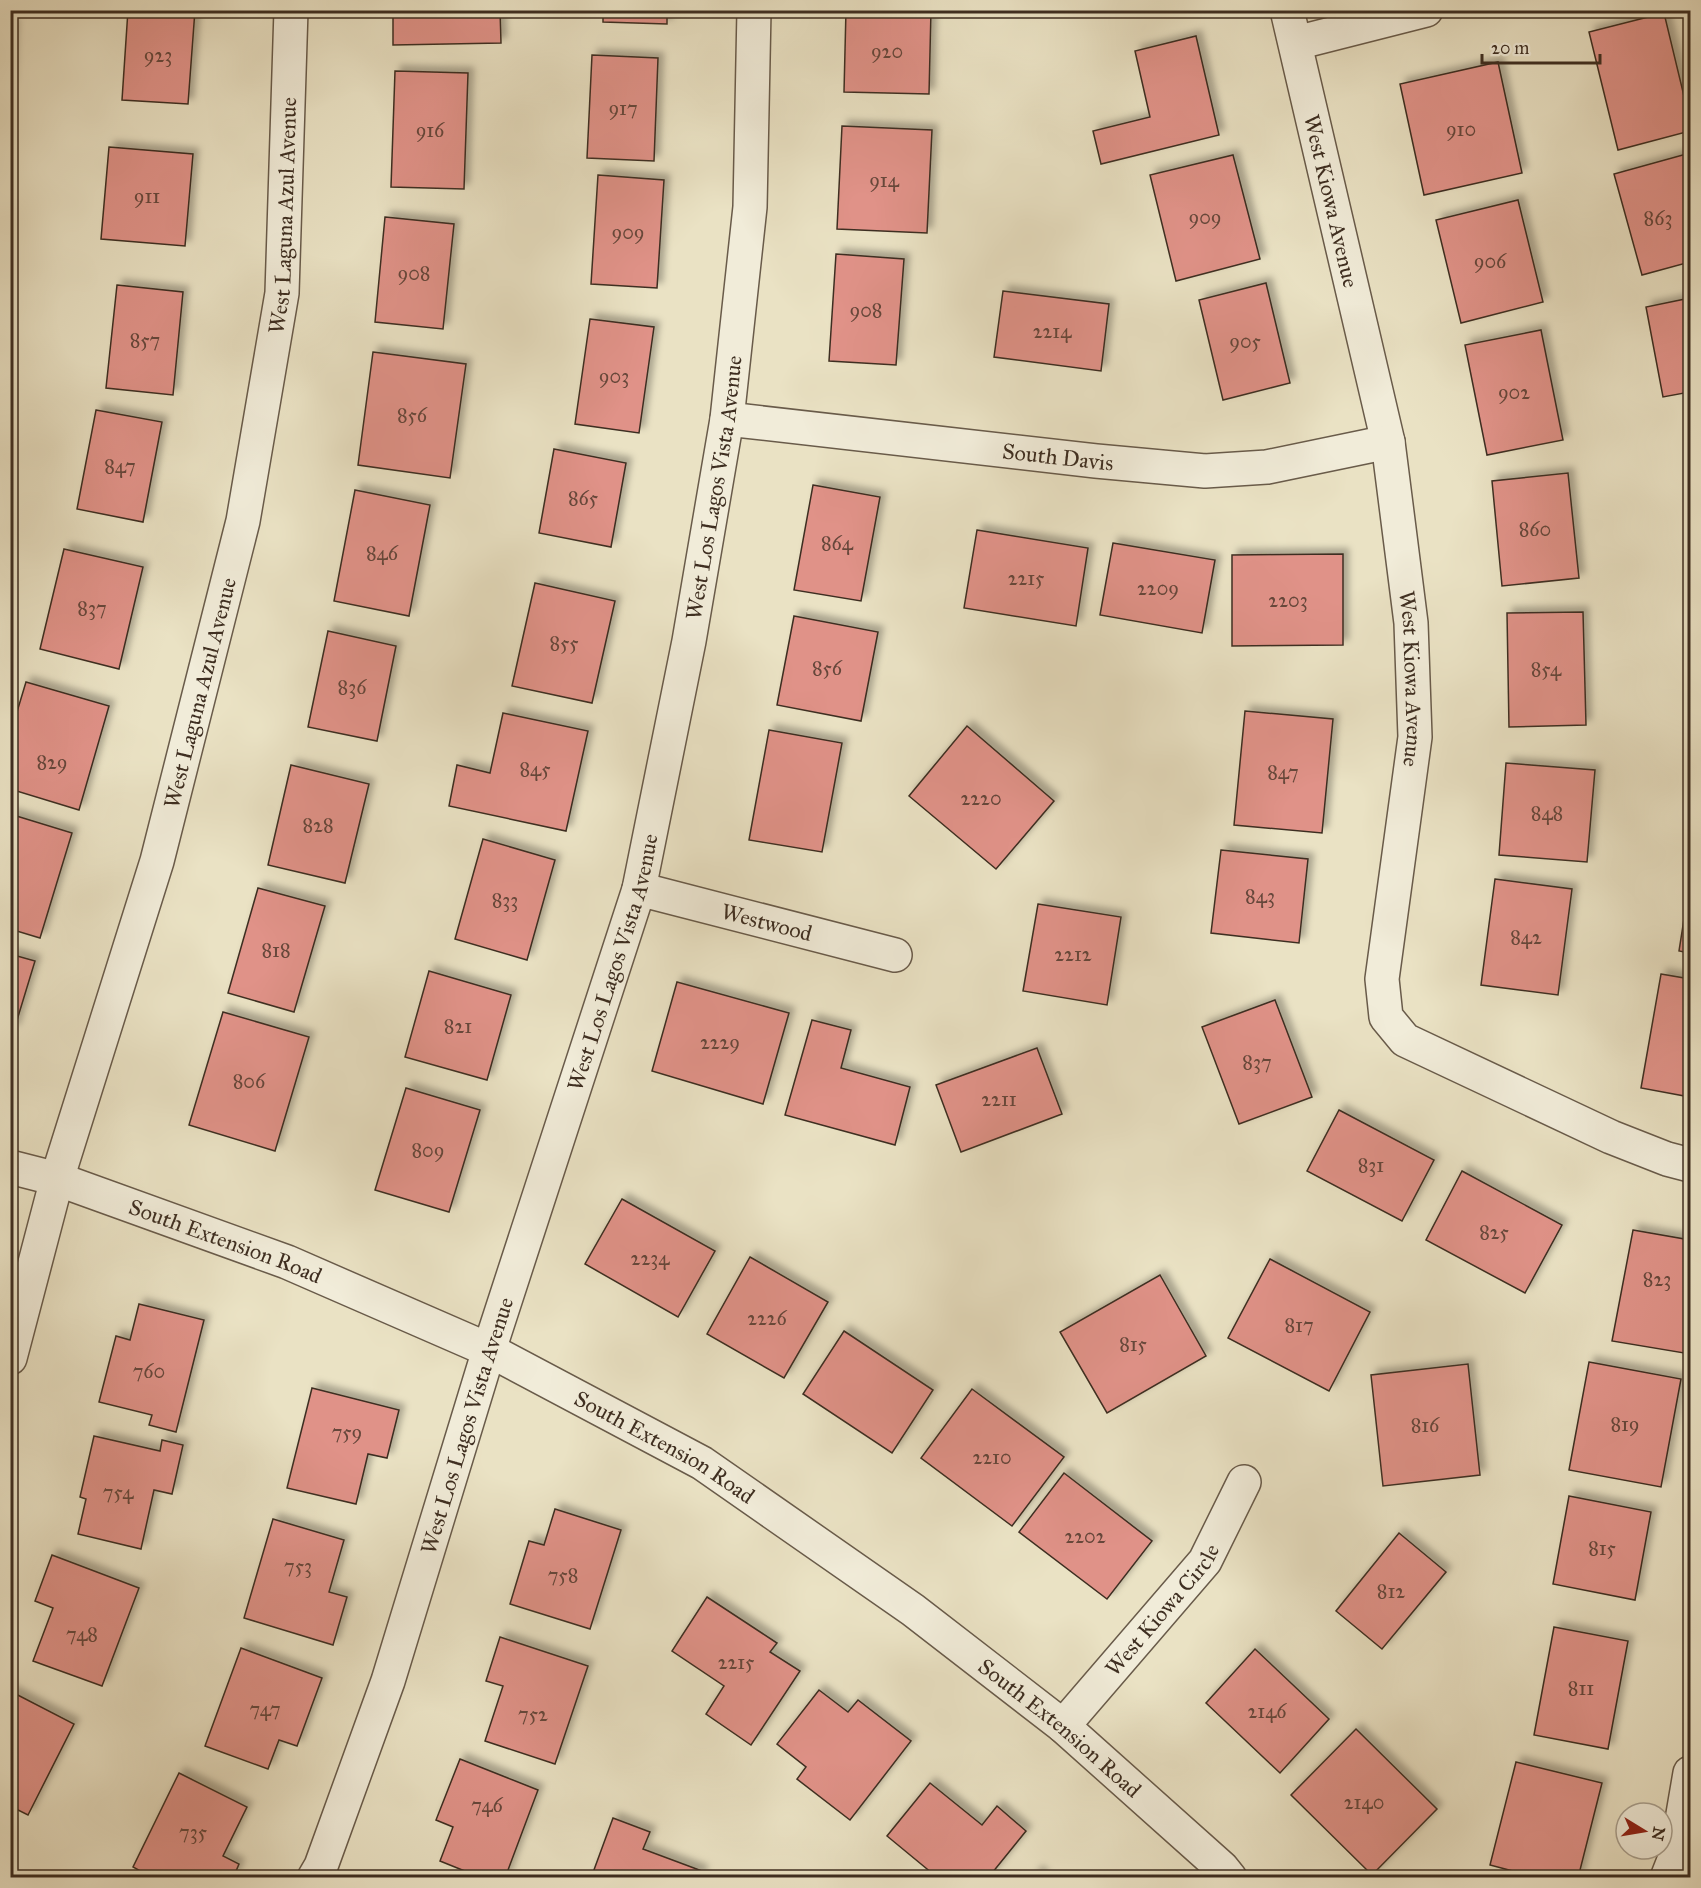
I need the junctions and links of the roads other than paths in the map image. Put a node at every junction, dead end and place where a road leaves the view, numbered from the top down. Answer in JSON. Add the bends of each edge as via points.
{"nodes":[{"id":1,"x":291,"y":10,"type":"edge"},
{"id":2,"x":754,"y":10,"type":"edge"},
{"id":3,"x":1287,"y":10,"type":"edge"},
{"id":4,"x":1426,"y":10,"type":"edge"},
{"id":5,"x":1296,"y":43,"type":"junction"},
{"id":6,"x":727,"y":419,"type":"junction"},
{"id":7,"x":1388,"y":442,"type":"junction"},
{"id":8,"x":639,"y":889,"type":"junction"},
{"id":9,"x":895,"y":955,"type":"dead end"},
{"id":10,"x":1690,"y":1165,"type":"edge"},
{"id":11,"x":10,"y":1167,"type":"edge"},
{"id":12,"x":57,"y":1179,"type":"junction"},
{"id":13,"x":489,"y":1350,"type":"junction"},
{"id":14,"x":10,"y":1358,"type":"edge"},
{"id":15,"x":1244,"y":1482,"type":"dead end"},
{"id":16,"x":1062,"y":1726,"type":"junction"},
{"id":17,"x":1690,"y":1773,"type":"edge"},
{"id":18,"x":326,"y":1874,"type":"edge"},
{"id":19,"x":1230,"y":1878,"type":"edge"},
{"id":20,"x":1667,"y":1878,"type":"edge"}],
"edges":[{"from":1,"to":12,"type":"street","name":"West Laguna Azul Avenue","via":[[282,293],[243,521],[157,861]]},
{"from":2,"to":6,"type":"street","name":"West Los Lagos Vista Avenue","via":[[750,207]]},
{"from":3,"to":5,"type":"street","name":"West Kiowa Avenue"},
{"from":4,"to":5,"type":"street"},
{"from":5,"to":7,"type":"street","name":"West Kiowa Avenue"},
{"from":6,"to":7,"type":"street","name":"South Davis","via":[[1205,471],[1267,466]]},
{"from":6,"to":8,"type":"street","name":"West Los Lagos Vista Avenue","via":[[689,641]]},
{"from":7,"to":10,"type":"street","name":"West Kiowa Avenue","via":[[1411,623],[1415,736],[1382,979],[1386,1017],[1405,1040],[1611,1137]]},
{"from":8,"to":9,"type":"street","name":"Westwood"},
{"from":8,"to":13,"type":"street","name":"West Los Lagos Vista Avenue"},
{"from":11,"to":12,"type":"street","name":"South Extension Road"},
{"from":12,"to":13,"type":"street","name":"South Extension Road","via":[[287,1262]]},
{"from":12,"to":14,"type":"street","name":"West Laguna Azul Avenue"},
{"from":13,"to":16,"type":"street","name":"South Extension Road","via":[[702,1463],[913,1610]]},
{"from":13,"to":18,"type":"street","name":"West Los Lagos Vista Avenue"},
{"from":15,"to":16,"type":"street","name":"West Kiowa Circle","via":[[1205,1561]]},
{"from":16,"to":19,"type":"street","name":"South Extension Road"},
{"from":17,"to":20,"type":"street","via":[[1676,1855]]}]}
